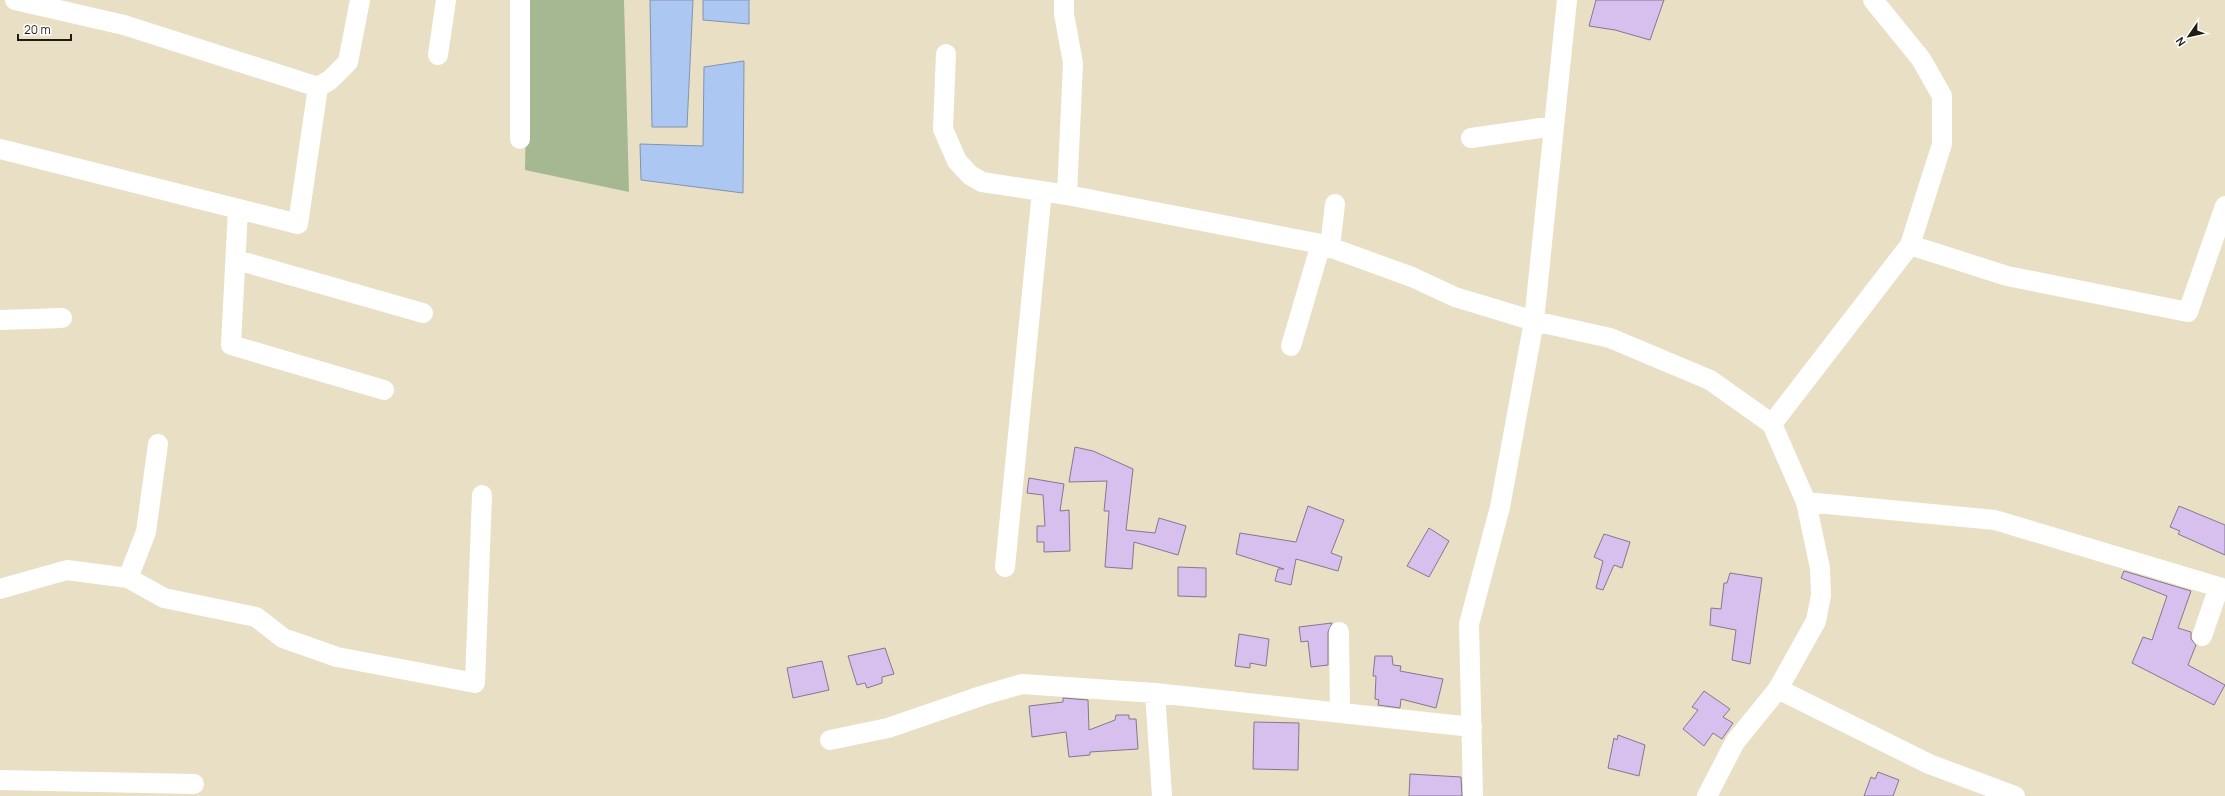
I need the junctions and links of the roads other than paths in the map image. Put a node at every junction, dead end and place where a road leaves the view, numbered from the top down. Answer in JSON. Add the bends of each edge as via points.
{"nodes":[{"id":1,"x":15,"y":0,"type":"edge"},
{"id":2,"x":360,"y":0,"type":"edge"},
{"id":3,"x":446,"y":0,"type":"edge"},
{"id":4,"x":520,"y":0,"type":"edge"},
{"id":5,"x":1064,"y":0,"type":"edge"},
{"id":6,"x":1567,"y":0,"type":"edge"},
{"id":7,"x":1873,"y":0,"type":"edge"},
{"id":8,"x":946,"y":54,"type":"dead end"},
{"id":9,"x":438,"y":55,"type":"dead end"},
{"id":10,"x":318,"y":87,"type":"junction"},
{"id":11,"x":1554,"y":126,"type":"junction"},
{"id":12,"x":1471,"y":138,"type":"dead end"},
{"id":13,"x":520,"y":139,"type":"dead end"},
{"id":14,"x":0,"y":149,"type":"edge"},
{"id":15,"x":1042,"y":191,"type":"junction"},
{"id":16,"x":1067,"y":195,"type":"junction"},
{"id":17,"x":1335,"y":204,"type":"dead end"},
{"id":18,"x":2225,"y":206,"type":"edge"},
{"id":19,"x":238,"y":209,"type":"junction"},
{"id":20,"x":1910,"y":245,"type":"junction"},
{"id":21,"x":1325,"y":246,"type":"junction"},
{"id":22,"x":237,"y":260,"type":"junction"},
{"id":23,"x":423,"y":313,"type":"dead end"},
{"id":24,"x":62,"y":318,"type":"dead end"},
{"id":25,"x":0,"y":320,"type":"edge"},
{"id":26,"x":1534,"y":321,"type":"junction"},
{"id":27,"x":1291,"y":346,"type":"dead end"},
{"id":28,"x":384,"y":390,"type":"dead end"},
{"id":29,"x":1772,"y":424,"type":"junction"},
{"id":30,"x":158,"y":444,"type":"dead end"},
{"id":31,"x":482,"y":496,"type":"dead end"},
{"id":32,"x":1806,"y":502,"type":"junction"},
{"id":33,"x":1005,"y":567,"type":"dead end"},
{"id":34,"x":128,"y":578,"type":"junction"},
{"id":35,"x":2222,"y":588,"type":"edge"},
{"id":36,"x":0,"y":590,"type":"edge"},
{"id":37,"x":1339,"y":632,"type":"dead end"},
{"id":38,"x":2202,"y":636,"type":"dead end"},
{"id":39,"x":1778,"y":689,"type":"junction"},
{"id":40,"x":1156,"y":692,"type":"junction"},
{"id":41,"x":1340,"y":713,"type":"junction"},
{"id":42,"x":1472,"y":727,"type":"junction"},
{"id":43,"x":830,"y":740,"type":"dead end"},
{"id":44,"x":0,"y":780,"type":"edge"},
{"id":45,"x":194,"y":784,"type":"dead end"},
{"id":46,"x":1162,"y":796,"type":"edge"},
{"id":47,"x":1473,"y":796,"type":"edge"},
{"id":48,"x":1707,"y":796,"type":"edge"},
{"id":49,"x":2015,"y":796,"type":"edge"}],
"edges":[{"from":1,"to":10,"type":"street","via":[[124,25]]},
{"from":2,"to":10,"type":"street","via":[[348,62],[330,80]]},
{"from":3,"to":9,"type":"street"},
{"from":4,"to":13,"type":"street"},
{"from":5,"to":16,"type":"street","via":[[1073,63]]},
{"from":6,"to":11,"type":"street"},
{"from":7,"to":20,"type":"street","via":[[1921,59],[1942,96],[1942,144]]},
{"from":8,"to":15,"type":"street","via":[[943,129],[957,161],[970,175],[982,182]]},
{"from":10,"to":19,"type":"street","via":[[298,224]]},
{"from":11,"to":12,"type":"street"},
{"from":11,"to":26,"type":"street"},
{"from":14,"to":19,"type":"street"},
{"from":15,"to":16,"type":"street"},
{"from":15,"to":33,"type":"street"},
{"from":16,"to":21,"type":"street"},
{"from":17,"to":21,"type":"street"},
{"from":18,"to":20,"type":"street","via":[[2188,312],[2007,276]]},
{"from":19,"to":22,"type":"street"},
{"from":20,"to":29,"type":"street"},
{"from":21,"to":26,"type":"street","via":[[1412,277],[1455,297]]},
{"from":21,"to":27,"type":"street"},
{"from":22,"to":23,"type":"street"},
{"from":22,"to":28,"type":"street","via":[[230,344]]},
{"from":24,"to":25,"type":"street"},
{"from":26,"to":29,"type":"street","via":[[1610,338],[1710,380]]},
{"from":26,"to":42,"type":"street","via":[[1500,507],[1469,624]]},
{"from":29,"to":32,"type":"street"},
{"from":30,"to":34,"type":"street","via":[[146,532]]},
{"from":31,"to":34,"type":"street","via":[[475,683],[337,657],[283,638],[256,617],[164,598]]},
{"from":32,"to":35,"type":"street","via":[[1995,520]]},
{"from":32,"to":39,"type":"street","via":[[1820,568],[1821,595],[1816,621]]},
{"from":34,"to":36,"type":"street","via":[[68,570]]},
{"from":35,"to":38,"type":"street"},
{"from":37,"to":41,"type":"street"},
{"from":39,"to":48,"type":"street","via":[[1735,742]]},
{"from":39,"to":49,"type":"street","via":[[1929,764]]},
{"from":40,"to":41,"type":"street"},
{"from":40,"to":43,"type":"street","via":[[1022,684],[888,728]]},
{"from":40,"to":46,"type":"street"},
{"from":41,"to":42,"type":"street"},
{"from":42,"to":47,"type":"street"},
{"from":44,"to":45,"type":"street"}]}
